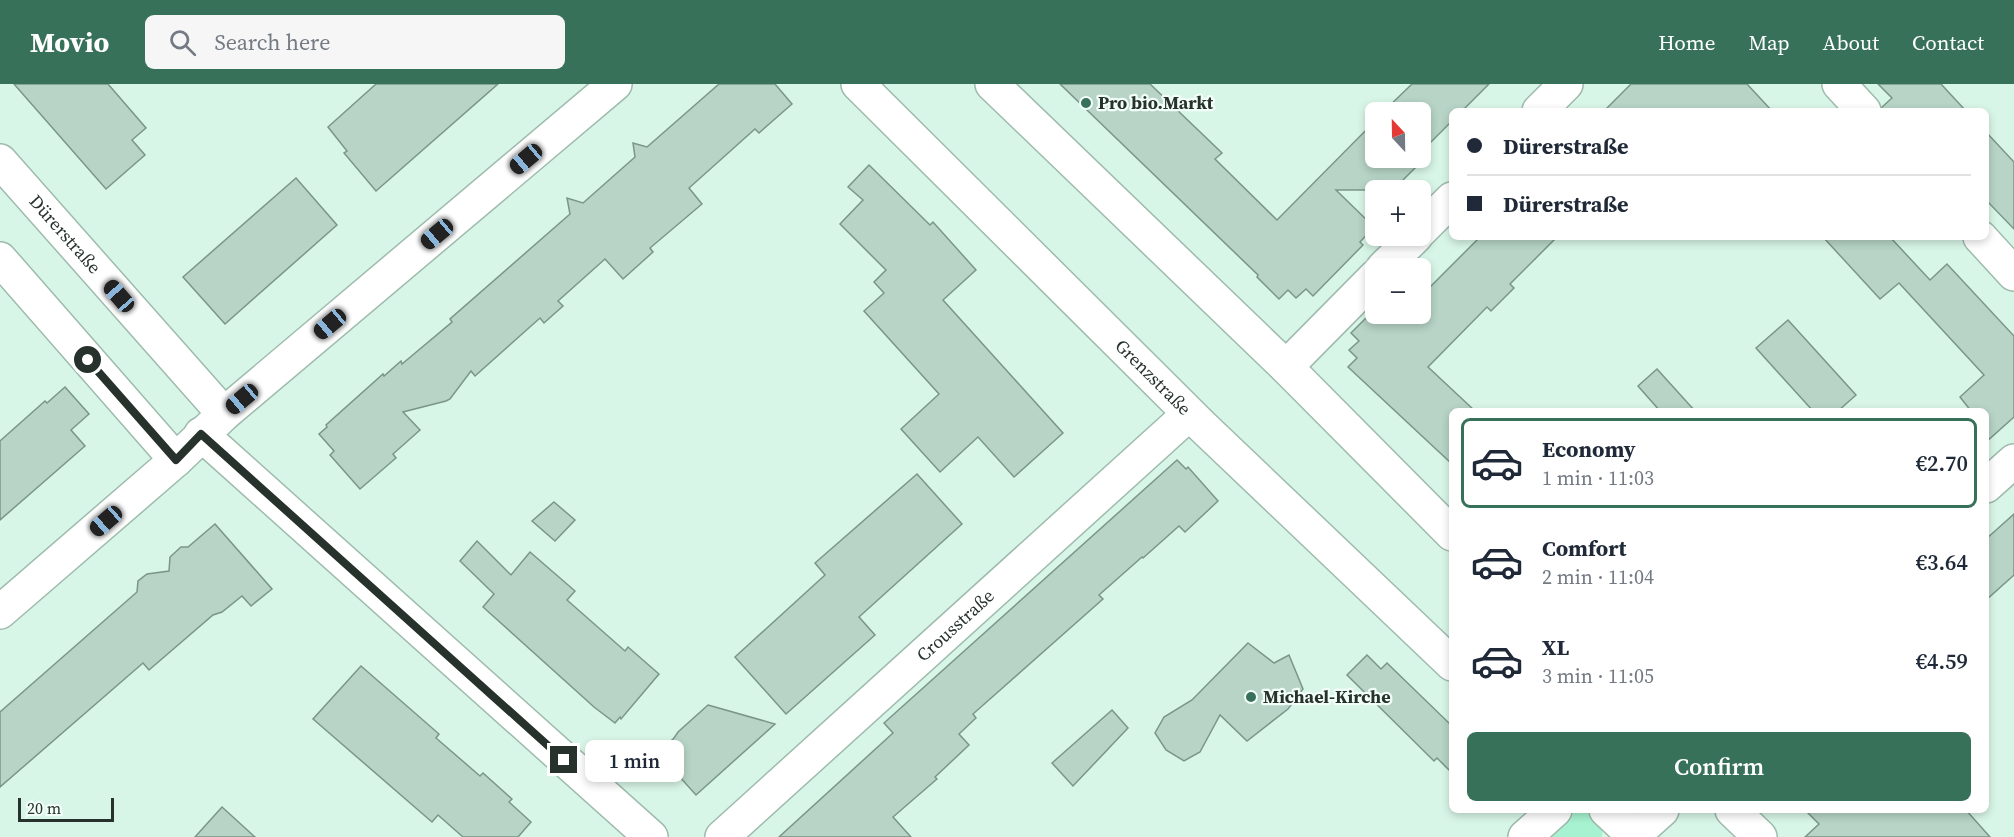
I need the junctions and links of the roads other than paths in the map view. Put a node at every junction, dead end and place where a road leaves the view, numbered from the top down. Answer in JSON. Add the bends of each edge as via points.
{"nodes":[{"id":1,"x":615,"y":84,"type":"edge"},
{"id":2,"x":858,"y":84,"type":"edge"},
{"id":3,"x":992,"y":84,"type":"edge"},
{"id":4,"x":1566,"y":84,"type":"edge"},
{"id":5,"x":1839,"y":84,"type":"edge"},
{"id":6,"x":1542,"y":108,"type":"edge"},
{"id":7,"x":1861,"y":108,"type":"edge"},
{"id":8,"x":0,"y":161,"type":"edge"},
{"id":9,"x":1449,"y":202,"type":"edge"},
{"id":10,"x":1431,"y":220,"type":"edge"},
{"id":11,"x":1983,"y":240,"type":"edge"},
{"id":12,"x":1406,"y":246,"type":"edge"},
{"id":13,"x":1393,"y":258,"type":"edge"},
{"id":14,"x":0,"y":260,"type":"edge"},
{"id":15,"x":2014,"y":274,"type":"edge"},
{"id":16,"x":1365,"y":287,"type":"edge"},
{"id":17,"x":1286,"y":367,"type":"junction"},
{"id":18,"x":1189,"y":414,"type":"junction"},
{"id":19,"x":212,"y":424,"type":"junction"},
{"id":20,"x":176,"y":460,"type":"junction"},
{"id":21,"x":2014,"y":460,"type":"edge"},
{"id":22,"x":1989,"y":483,"type":"edge"},
{"id":23,"x":1449,"y":531,"type":"edge"},
{"id":24,"x":0,"y":612,"type":"edge"},
{"id":25,"x":1449,"y":661,"type":"edge"},
{"id":26,"x":1552,"y":813,"type":"edge"},
{"id":27,"x":1609,"y":813,"type":"edge"},
{"id":28,"x":1659,"y":813,"type":"edge"},
{"id":29,"x":1735,"y":813,"type":"edge"},
{"id":30,"x":651,"y":837,"type":"edge"},
{"id":31,"x":722,"y":837,"type":"edge"},
{"id":32,"x":1525,"y":837,"type":"edge"},
{"id":33,"x":1634,"y":837,"type":"edge"},
{"id":34,"x":1760,"y":837,"type":"edge"}],
"edges":[{"from":1,"to":19,"type":"street"},
{"from":2,"to":18,"type":"street","name":"Grenzstraße"},
{"from":3,"to":17,"type":"street"},
{"from":4,"to":6,"type":"street"},
{"from":5,"to":7,"type":"street"},
{"from":8,"to":19,"type":"street","name":"Dürerstraße"},
{"from":9,"to":10,"type":"street"},
{"from":11,"to":15,"type":"street"},
{"from":12,"to":13,"type":"street"},
{"from":14,"to":20,"type":"street"},
{"from":16,"to":17,"type":"street"},
{"from":17,"to":23,"type":"street"},
{"from":18,"to":25,"type":"street","name":"Grenzstraße"},
{"from":18,"to":31,"type":"street","name":"Crousstraße"},
{"from":19,"to":20,"type":"street"},
{"from":19,"to":30,"type":"street","name":"Dürerstraße"},
{"from":20,"to":24,"type":"street"},
{"from":21,"to":22,"type":"street"},
{"from":26,"to":32,"type":"street"},
{"from":27,"to":33,"type":"street"},
{"from":28,"to":33,"type":"street"},
{"from":29,"to":34,"type":"street"}]}
